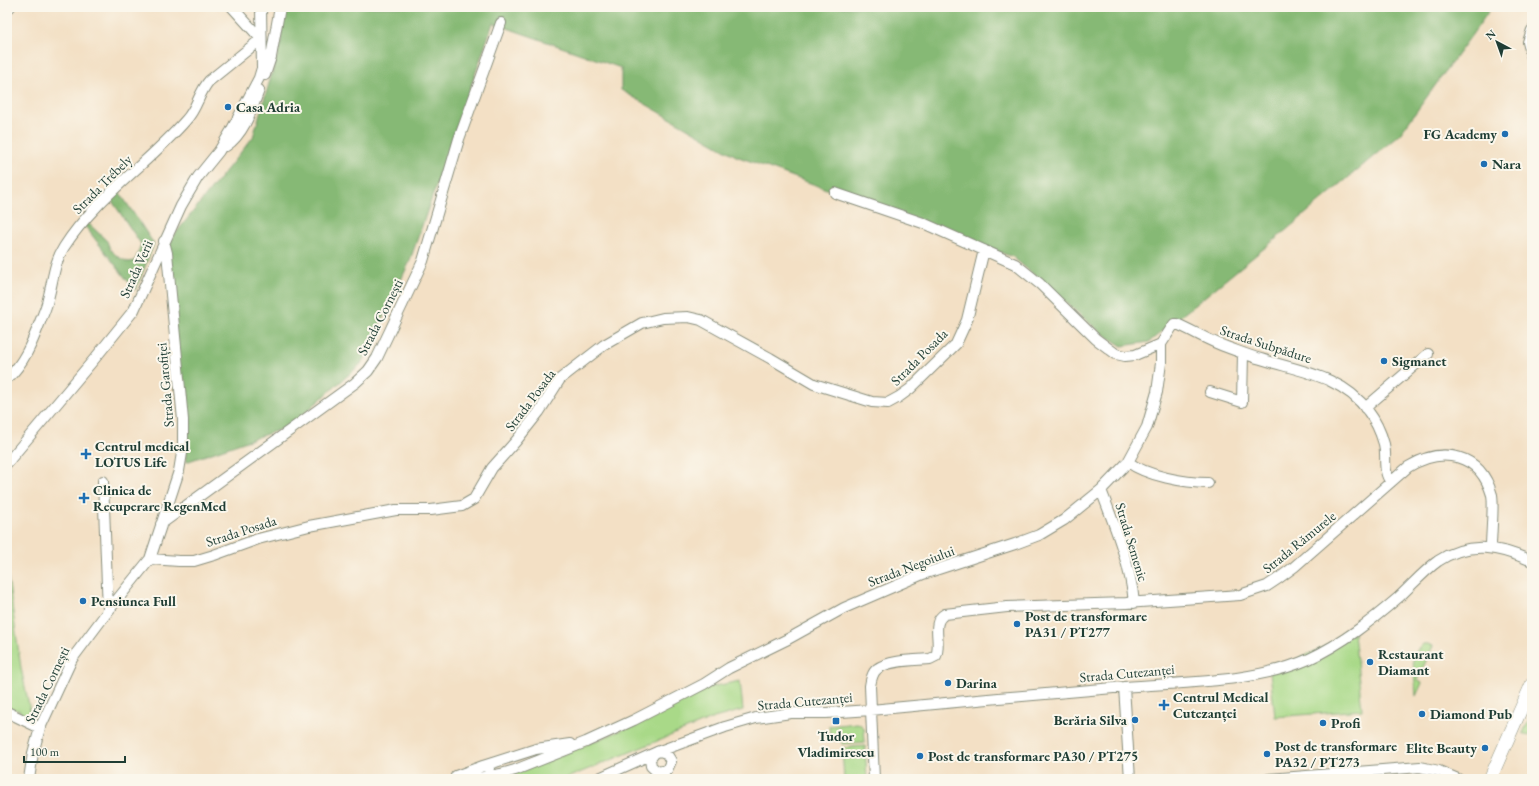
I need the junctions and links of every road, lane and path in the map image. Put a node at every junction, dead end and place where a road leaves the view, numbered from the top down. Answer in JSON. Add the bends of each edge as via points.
{"nodes":[{"id":1,"x":10,"y":7,"type":"edge"},
{"id":2,"x":232,"y":7,"type":"edge"},
{"id":3,"x":260,"y":7,"type":"edge"},
{"id":4,"x":280,"y":7,"type":"edge"},
{"id":5,"x":7,"y":9,"type":"edge"},
{"id":6,"x":500,"y":23,"type":"dead end"},
{"id":7,"x":1532,"y":30,"type":"edge"},
{"id":8,"x":261,"y":39,"type":"junction"},
{"id":9,"x":1532,"y":58,"type":"edge"},
{"id":10,"x":219,"y":151,"type":"junction"},
{"id":11,"x":836,"y":193,"type":"dead end"},
{"id":12,"x":164,"y":241,"type":"junction"},
{"id":13,"x":984,"y":250,"type":"junction"},
{"id":14,"x":1161,"y":344,"type":"junction"},
{"id":15,"x":1243,"y":353,"type":"junction"},
{"id":16,"x":1428,"y":354,"type":"dead end"},
{"id":17,"x":7,"y":379,"type":"edge"},
{"id":18,"x":1210,"y":392,"type":"dead end"},
{"id":19,"x":1366,"y":408,"type":"junction"},
{"id":20,"x":1128,"y":462,"type":"junction"},
{"id":21,"x":7,"y":463,"type":"edge"},
{"id":22,"x":103,"y":481,"type":"dead end"},
{"id":23,"x":1391,"y":482,"type":"junction"},
{"id":24,"x":1208,"y":483,"type":"dead end"},
{"id":25,"x":1101,"y":490,"type":"junction"},
{"id":26,"x":161,"y":524,"type":"junction"},
{"id":27,"x":1491,"y":547,"type":"junction"},
{"id":28,"x":150,"y":559,"type":"junction"},
{"id":29,"x":1532,"y":562,"type":"edge"},
{"id":30,"x":1134,"y":603,"type":"junction"},
{"id":31,"x":108,"y":611,"type":"junction"},
{"id":32,"x":1532,"y":684,"type":"edge"},
{"id":33,"x":1124,"y":687,"type":"junction"},
{"id":34,"x":871,"y":710,"type":"junction"},
{"id":35,"x":7,"y":712,"type":"edge"},
{"id":36,"x":40,"y":728,"type":"junction"},
{"id":37,"x":688,"y":741,"type":"junction"},
{"id":38,"x":584,"y":742,"type":"junction"},
{"id":39,"x":657,"y":752,"type":"junction"},
{"id":40,"x":670,"y":764,"type":"junction"},
{"id":41,"x":483,"y":766,"type":"junction"},
{"id":42,"x":629,"y":766,"type":"junction"},
{"id":43,"x":658,"y":773,"type":"edge"},
{"id":44,"x":501,"y":774,"type":"junction"},
{"id":45,"x":456,"y":776,"type":"dead end"},
{"id":46,"x":29,"y":779,"type":"edge"},
{"id":47,"x":473,"y":779,"type":"edge"},
{"id":48,"x":597,"y":779,"type":"edge"},
{"id":49,"x":670,"y":779,"type":"edge"},
{"id":50,"x":874,"y":779,"type":"edge"},
{"id":51,"x":1130,"y":779,"type":"edge"},
{"id":52,"x":1269,"y":779,"type":"edge"},
{"id":53,"x":1458,"y":779,"type":"edge"},
{"id":54,"x":1490,"y":779,"type":"edge"}],
"edges":[{"from":1,"to":5,"type":"street"},
{"from":2,"to":8,"type":"street"},
{"from":3,"to":8,"type":"street"},
{"from":4,"to":10,"type":"street","via":[[271,57],[261,86],[242,129],[232,142]]},
{"from":6,"to":26,"type":"street","name":"Strada Cornești","via":[[459,139],[423,261],[377,358],[355,383]]},
{"from":7,"to":9,"type":"street","via":[[1528,42]]},
{"from":8,"to":10,"type":"street","name":"Strada Verii","via":[[262,68],[259,78]]},
{"from":8,"to":17,"type":"street","name":"Strada Trébely","via":[[209,81],[188,119],[149,158],[119,183],[69,239],[58,256],[48,301],[29,350]]},
{"from":10,"to":12,"type":"street","name":"Strada Verii","via":[[190,190]]},
{"from":11,"to":13,"type":"street","via":[[923,223]]},
{"from":12,"to":21,"type":"street","name":"Strada Verii","via":[[134,310]]},
{"from":12,"to":26,"type":"street","name":"Strada Garofiței","via":[[183,440],[179,471]]},
{"from":13,"to":14,"type":"street","via":[[1015,264],[1040,284],[1096,340],[1116,354],[1135,355]]},
{"from":13,"to":28,"type":"street","name":"Strada Posada","via":[[967,320],[956,344],[910,389],[888,403],[872,402],[814,384],[701,320],[688,317],[663,318],[642,323],[604,345],[560,379],[534,418],[492,468],[474,499],[462,506],[431,510],[396,510],[309,526],[258,539],[194,561]]},
{"from":14,"to":15,"type":"street","name":"Strada Subpădure","via":[[1174,324],[1177,324]]},
{"from":14,"to":20,"type":"street","name":"Strada Negoiului","via":[[1157,392],[1147,427]]},
{"from":15,"to":18,"type":"street","via":[[1242,402]]},
{"from":15,"to":19,"type":"street","name":"Strada Subpădure","via":[[1326,379],[1351,393]]},
{"from":16,"to":19,"type":"street"},
{"from":19,"to":23,"type":"street","name":"Strada Subpădure","via":[[1381,434],[1386,474]]},
{"from":20,"to":24,"type":"street","via":[[1149,472],[1179,480]]},
{"from":20,"to":25,"type":"street","name":"Strada Negoiului"},
{"from":22,"to":31,"type":"street"},
{"from":23,"to":27,"type":"street","name":"Strada Rămurele","via":[[1408,467],[1434,455],[1466,460],[1485,479],[1492,496]]},
{"from":23,"to":30,"type":"street","name":"Strada Rămurele","via":[[1294,567],[1267,586],[1240,595]]},
{"from":25,"to":30,"type":"street","name":"Strada Semenic","via":[[1130,578]]},
{"from":25,"to":38,"type":"street","name":"Strada Negoiului","via":[[1064,520],[1039,534],[923,574],[844,608],[729,668],[704,684]]},
{"from":26,"to":28,"type":"street","name":"Strada Cornești"},
{"from":27,"to":29,"type":"street","name":"Strada Cutezanței"},
{"from":27,"to":33,"type":"street","name":"Strada Cutezanței","via":[[1475,548],[1438,561],[1354,633],[1308,659],[1270,672],[1251,675]]},
{"from":28,"to":31,"type":"street","name":"Strada Cornești"},
{"from":30,"to":34,"type":"street","name":"Strada Rămurele","via":[[1007,607],[940,616],[937,622],[936,656],[887,664],[877,669],[870,686]]},
{"from":31,"to":36,"type":"street","name":"Strada Cornești","via":[[72,659]]},
{"from":32,"to":54,"type":"main road"},
{"from":33,"to":34,"type":"street","name":"Strada Cutezanței"},
{"from":33,"to":51,"type":"street"},
{"from":34,"to":37,"type":"street","name":"Strada Cutezanței","via":[[756,718]]},
{"from":34,"to":50,"type":"street"},
{"from":35,"to":36,"type":"street"},
{"from":36,"to":46,"type":"street","name":"Strada Cornești"},
{"from":37,"to":39,"type":"street","name":"Strada Cutezanței"},
{"from":37,"to":40,"type":"street","name":"Strada Cutezanței","via":[[676,751]]},
{"from":37,"to":48,"type":"street","via":[[655,749],[614,767]]},
{"from":38,"to":41,"type":"street","name":"Strada Negoiului","via":[[536,749]]},
{"from":38,"to":44,"type":"street","name":"Strada Negoiului"},
{"from":39,"to":40,"type":"street","via":[[666,753]]},
{"from":39,"to":42,"type":"street","name":"Strada Cutezanței"},
{"from":39,"to":43,"type":"street","via":[[650,759]]},
{"from":40,"to":43,"type":"street","via":[[664,772]]},
{"from":40,"to":49,"type":"street"},
{"from":41,"to":44,"type":"street"},
{"from":41,"to":45,"type":"street","name":"Strada Negoiului"},
{"from":42,"to":43,"type":"street","name":"Strada Cutezanței","via":[[643,765]]},
{"from":42,"to":48,"type":"street","name":"Strada Cutezanței"},
{"from":44,"to":47,"type":"street","name":"Strada Negoiului"},
{"from":52,"to":53,"type":"street","via":[[1420,768],[1439,771]]}]}
